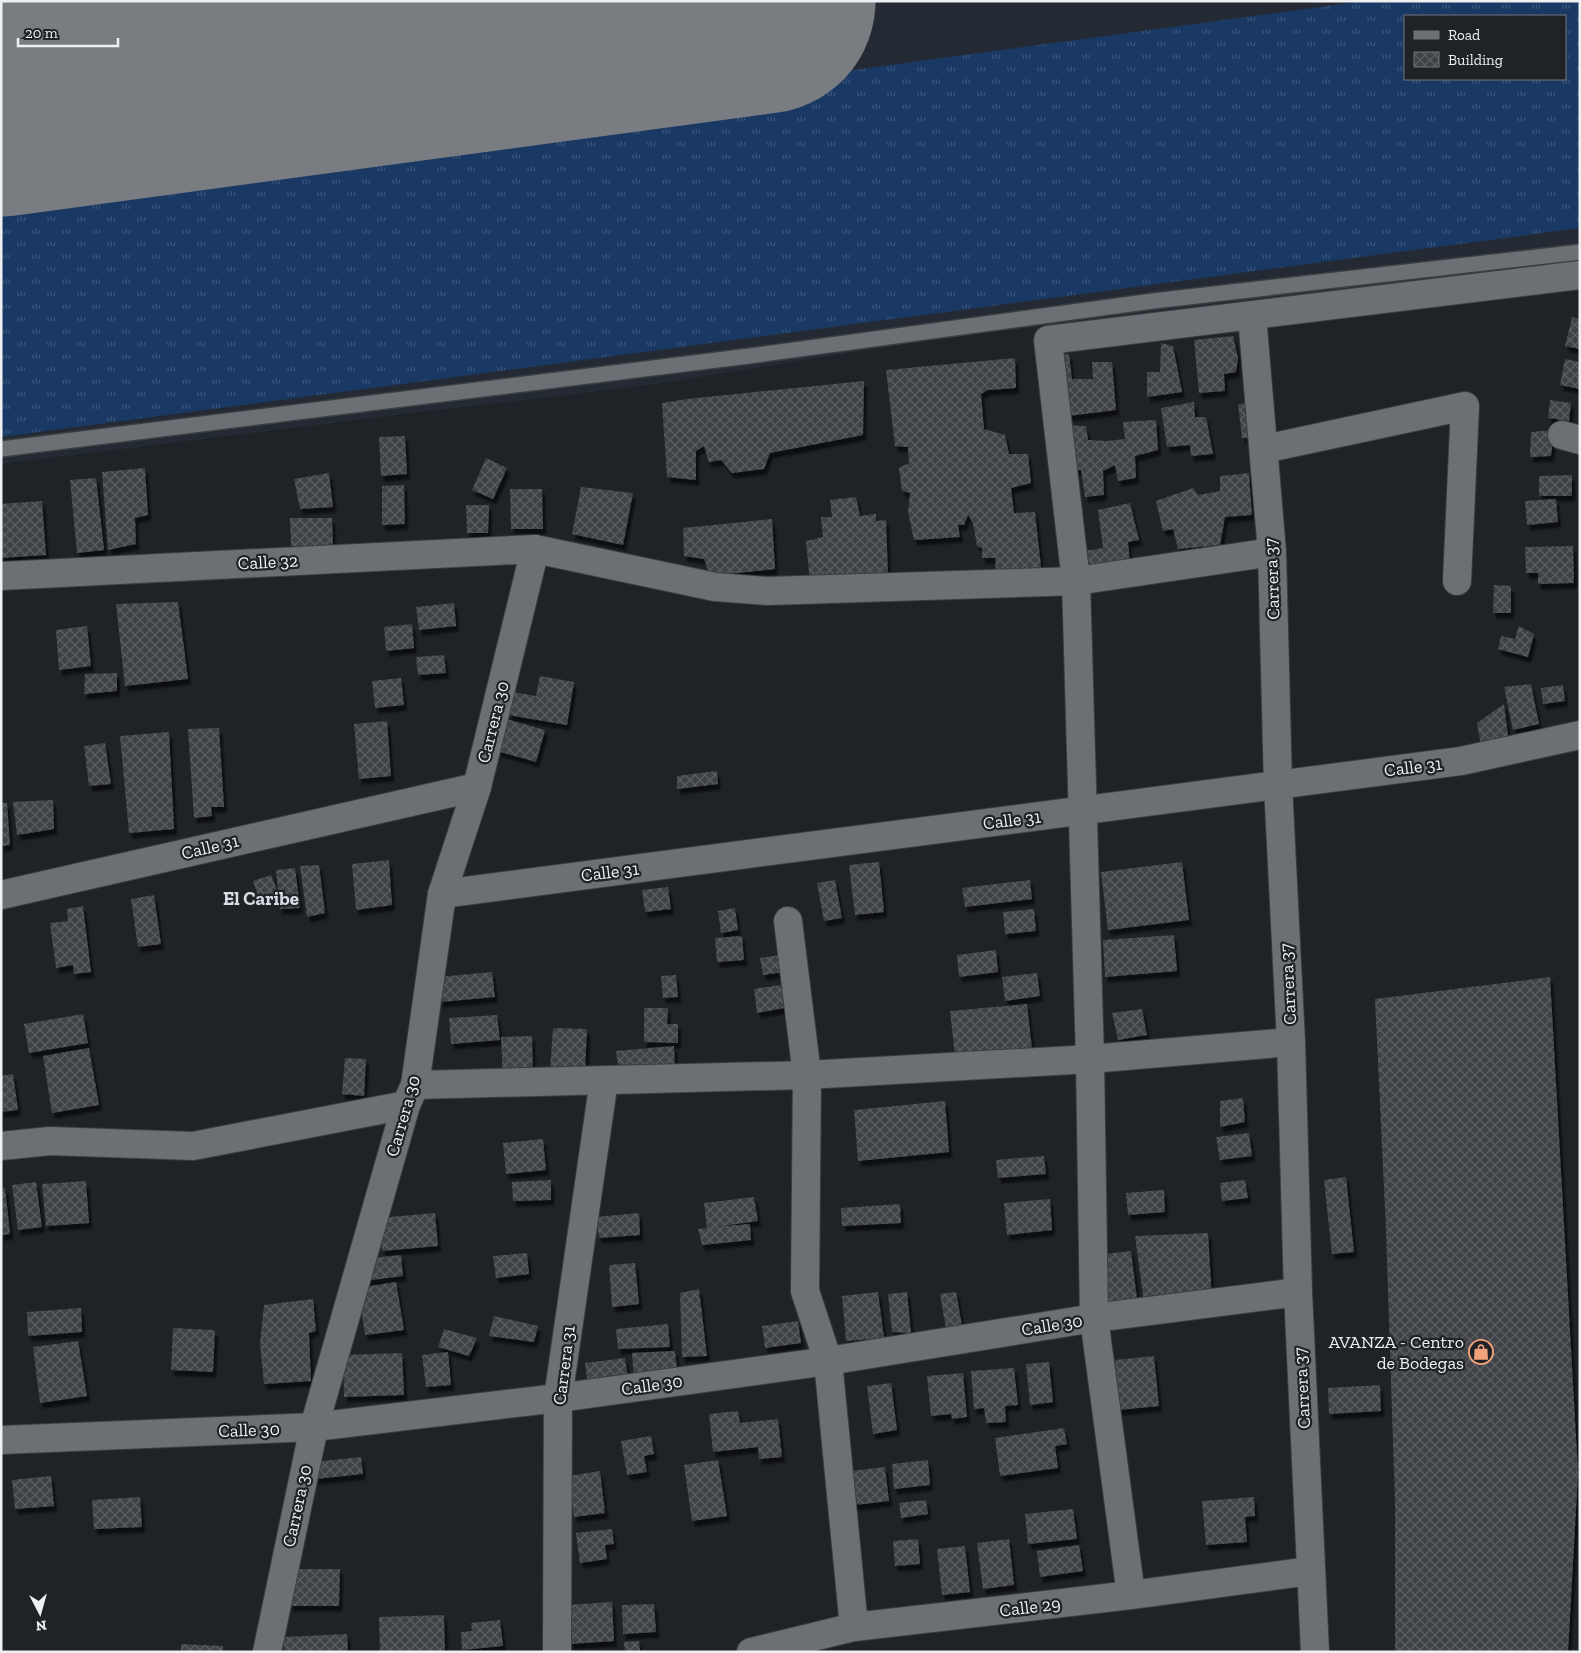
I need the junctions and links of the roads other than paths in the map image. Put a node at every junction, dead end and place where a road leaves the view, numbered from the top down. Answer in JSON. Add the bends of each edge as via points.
{"nodes":[{"id":1,"x":1580,"y":252,"type":"edge"},
{"id":2,"x":1580,"y":275,"type":"edge"},
{"id":3,"x":1252,"y":316,"type":"junction"},
{"id":4,"x":1,"y":449,"type":"edge"},
{"id":5,"x":1264,"y":449,"type":"junction"},
{"id":6,"x":535,"y":549,"type":"junction"},
{"id":7,"x":1272,"y":552,"type":"junction"},
{"id":8,"x":1,"y":576,"type":"edge"},
{"id":9,"x":1076,"y":581,"type":"junction"},
{"id":10,"x":1456,"y":581,"type":"dead end"},
{"id":11,"x":1580,"y":735,"type":"edge"},
{"id":12,"x":1278,"y":785,"type":"junction"},
{"id":13,"x":477,"y":787,"type":"junction"},
{"id":14,"x":1083,"y":810,"type":"junction"},
{"id":15,"x":442,"y":894,"type":"junction"},
{"id":16,"x":1,"y":895,"type":"edge"},
{"id":17,"x":788,"y":921,"type":"dead end"},
{"id":18,"x":1292,"y":1042,"type":"junction"},
{"id":19,"x":1090,"y":1059,"type":"junction"},
{"id":20,"x":807,"y":1075,"type":"junction"},
{"id":21,"x":604,"y":1080,"type":"junction"},
{"id":22,"x":410,"y":1095,"type":"junction"},
{"id":23,"x":1,"y":1146,"type":"edge"},
{"id":24,"x":1298,"y":1292,"type":"junction"},
{"id":25,"x":1094,"y":1318,"type":"junction"},
{"id":26,"x":828,"y":1361,"type":"junction"},
{"id":27,"x":558,"y":1398,"type":"junction"},
{"id":28,"x":314,"y":1427,"type":"junction"},
{"id":29,"x":1,"y":1440,"type":"edge"},
{"id":30,"x":1310,"y":1571,"type":"junction"},
{"id":31,"x":1131,"y":1595,"type":"junction"},
{"id":32,"x":854,"y":1627,"type":"junction"},
{"id":33,"x":267,"y":1652,"type":"edge"},
{"id":34,"x":556,"y":1652,"type":"edge"},
{"id":35,"x":751,"y":1652,"type":"edge"},
{"id":36,"x":1315,"y":1652,"type":"edge"}],
"edges":[{"from":1,"to":4,"type":"lane","via":[[1153,300],[748,356]]},
{"from":2,"to":3,"type":"street"},
{"from":3,"to":5,"type":"street","name":"Carrera 37"},
{"from":3,"to":9,"type":"street","via":[[1048,340]]},
{"from":5,"to":7,"type":"street","name":"Carrera 37"},
{"from":5,"to":10,"type":"street","via":[[1465,406]]},
{"from":6,"to":8,"type":"street","name":"Calle 32"},
{"from":6,"to":9,"type":"street","name":"Calle 32","via":[[715,587],[768,591]]},
{"from":6,"to":13,"type":"street","name":"Carrera 30"},
{"from":7,"to":9,"type":"street","name":"Calle 32"},
{"from":7,"to":12,"type":"street","name":"Carrera 37"},
{"from":9,"to":14,"type":"street"},
{"from":11,"to":12,"type":"street","name":"Calle 31","via":[[1461,761]]},
{"from":12,"to":14,"type":"street","name":"Calle 31"},
{"from":12,"to":18,"type":"street","name":"Carrera 37"},
{"from":13,"to":15,"type":"street","name":"Carrera 30"},
{"from":13,"to":16,"type":"street","name":"Calle 31"},
{"from":14,"to":15,"type":"street","name":"Calle 31"},
{"from":14,"to":19,"type":"street"},
{"from":15,"to":22,"type":"street","name":"Carrera 30"},
{"from":17,"to":20,"type":"street"},
{"from":18,"to":19,"type":"street"},
{"from":18,"to":24,"type":"street","name":"Carrera 37"},
{"from":19,"to":20,"type":"street"},
{"from":19,"to":25,"type":"street"},
{"from":20,"to":21,"type":"street"},
{"from":20,"to":26,"type":"street","via":[[805,1291]]},
{"from":21,"to":22,"type":"street"},
{"from":21,"to":27,"type":"street","name":"Carrera 31"},
{"from":22,"to":23,"type":"street","via":[[193,1146],[50,1141]]},
{"from":22,"to":28,"type":"street","name":"Carrera 30"},
{"from":24,"to":25,"type":"street","name":"Calle 30"},
{"from":24,"to":30,"type":"street","name":"Carrera 37"},
{"from":25,"to":26,"type":"street","name":"Calle 30"},
{"from":25,"to":31,"type":"street"},
{"from":26,"to":27,"type":"street","name":"Calle 30"},
{"from":26,"to":32,"type":"street"},
{"from":27,"to":28,"type":"street","name":"Calle 30"},
{"from":27,"to":34,"type":"street","name":"Carrera 31"},
{"from":28,"to":29,"type":"street","name":"Calle 30"},
{"from":28,"to":33,"type":"street","name":"Carrera 30"},
{"from":30,"to":31,"type":"street","name":"Calle 29"},
{"from":30,"to":36,"type":"street","name":"Carrera 37"},
{"from":31,"to":32,"type":"street","name":"Calle 29"},
{"from":32,"to":35,"type":"street","name":"Calle 29"}]}
